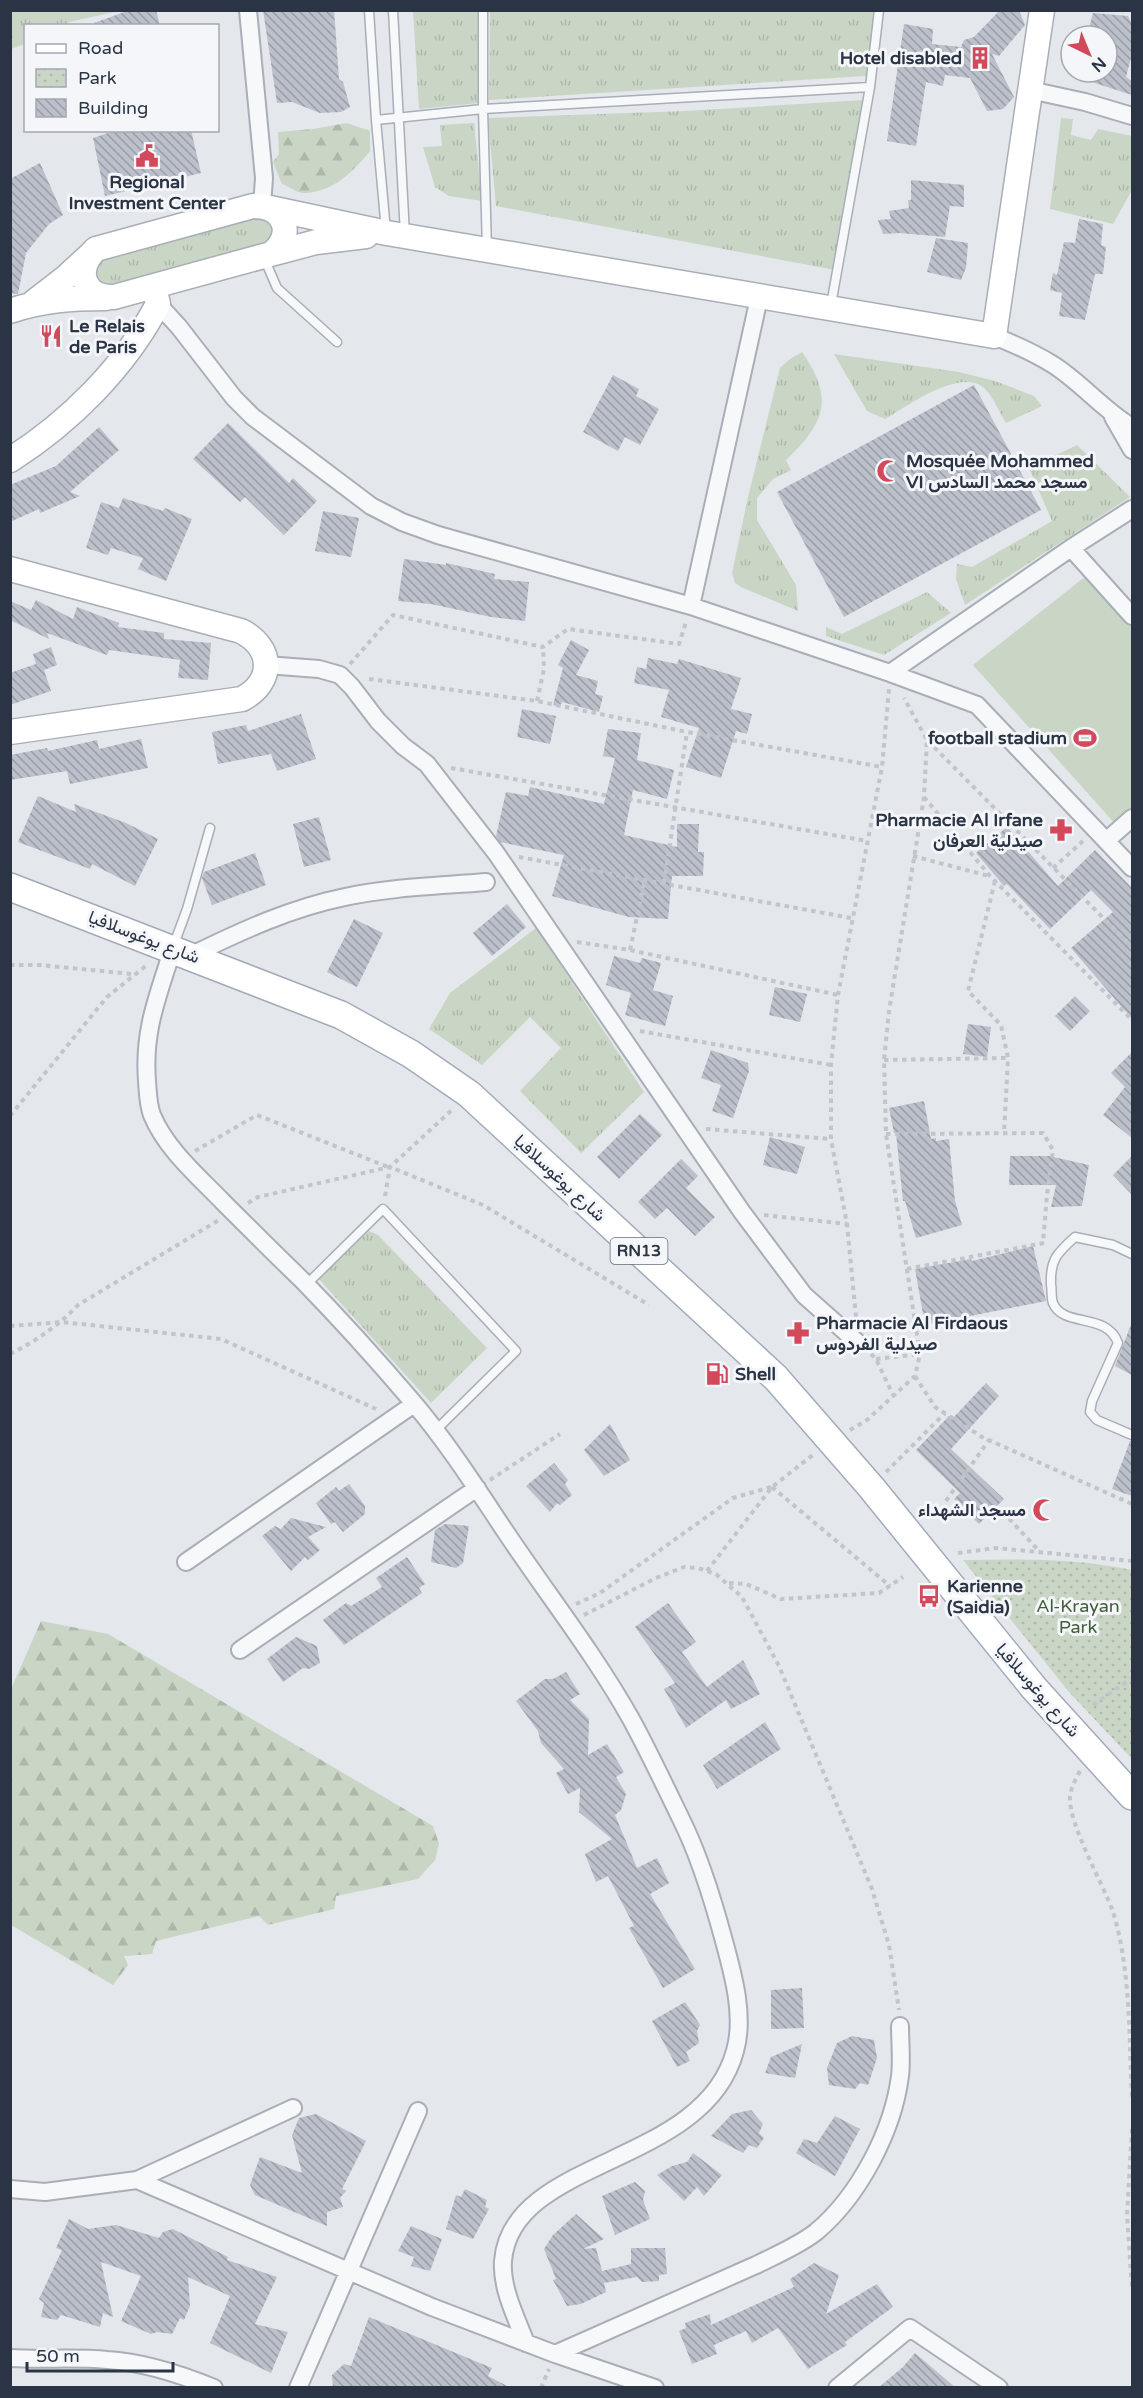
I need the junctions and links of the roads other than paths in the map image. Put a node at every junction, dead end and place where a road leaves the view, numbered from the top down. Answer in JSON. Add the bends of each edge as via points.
{"nodes":[{"id":1,"x":248,"y":10,"type":"edge"},
{"id":2,"x":369,"y":10,"type":"edge"},
{"id":3,"x":393,"y":10,"type":"edge"},
{"id":4,"x":483,"y":10,"type":"edge"},
{"id":5,"x":879,"y":10,"type":"edge"},
{"id":6,"x":1042,"y":10,"type":"edge"},
{"id":7,"x":870,"y":87,"type":"junction"},
{"id":8,"x":1030,"y":90,"type":"junction"},
{"id":9,"x":483,"y":109,"type":"junction"},
{"id":10,"x":1132,"y":116,"type":"edge"},
{"id":11,"x":400,"y":119,"type":"junction"},
{"id":12,"x":376,"y":120,"type":"junction"},
{"id":13,"x":266,"y":207,"type":"junction"},
{"id":14,"x":396,"y":234,"type":"junction"},
{"id":15,"x":487,"y":250,"type":"junction"},
{"id":16,"x":90,"y":255,"type":"junction"},
{"id":17,"x":267,"y":256,"type":"junction"},
{"id":18,"x":156,"y":296,"type":"junction"},
{"id":19,"x":106,"y":298,"type":"junction"},
{"id":20,"x":759,"y":298,"type":"junction"},
{"id":21,"x":21,"y":307,"type":"edge"},
{"id":22,"x":830,"y":309,"type":"junction"},
{"id":23,"x":994,"y":336,"type":"junction"},
{"id":24,"x":337,"y":342,"type":"dead end"},
{"id":25,"x":1112,"y":415,"type":"junction"},
{"id":26,"x":1132,"y":427,"type":"edge"},
{"id":27,"x":1132,"y":450,"type":"edge"},
{"id":28,"x":10,"y":460,"type":"edge"},
{"id":29,"x":1132,"y":509,"type":"edge"},
{"id":30,"x":1071,"y":548,"type":"junction"},
{"id":31,"x":10,"y":569,"type":"edge"},
{"id":32,"x":691,"y":606,"type":"junction"},
{"id":33,"x":1132,"y":616,"type":"edge"},
{"id":34,"x":266,"y":665,"type":"junction"},
{"id":35,"x":890,"y":673,"type":"junction"},
{"id":36,"x":10,"y":732,"type":"edge"},
{"id":37,"x":1132,"y":818,"type":"edge"},
{"id":38,"x":210,"y":828,"type":"dead end"},
{"id":39,"x":1100,"y":836,"type":"junction"},
{"id":40,"x":1132,"y":868,"type":"edge"},
{"id":41,"x":486,"y":882,"type":"dead end"},
{"id":42,"x":10,"y":886,"type":"edge"},
{"id":43,"x":182,"y":952,"type":"junction"},
{"id":44,"x":1132,"y":1254,"type":"edge"},
{"id":45,"x":306,"y":1285,"type":"junction"},
{"id":46,"x":858,"y":1343,"type":"road end"},
{"id":47,"x":414,"y":1404,"type":"junction"},
{"id":48,"x":435,"y":1431,"type":"junction"},
{"id":49,"x":1132,"y":1435,"type":"edge"},
{"id":50,"x":477,"y":1488,"type":"junction"},
{"id":51,"x":186,"y":1562,"type":"dead end"},
{"id":52,"x":240,"y":1650,"type":"dead end"},
{"id":53,"x":1132,"y":1796,"type":"edge"},
{"id":54,"x":900,"y":2026,"type":"road end"},
{"id":55,"x":293,"y":2108,"type":"dead end"},
{"id":56,"x":417,"y":2111,"type":"dead end"},
{"id":57,"x":137,"y":2180,"type":"junction"},
{"id":58,"x":10,"y":2189,"type":"edge"},
{"id":59,"x":347,"y":2272,"type":"junction"},
{"id":60,"x":526,"y":2343,"type":"junction"},
{"id":61,"x":555,"y":2354,"type":"junction"},
{"id":62,"x":10,"y":2358,"type":"edge"},
{"id":63,"x":214,"y":2388,"type":"edge"},
{"id":64,"x":298,"y":2388,"type":"edge"},
{"id":65,"x":655,"y":2388,"type":"edge"},
{"id":66,"x":837,"y":2388,"type":"edge"},
{"id":67,"x":999,"y":2388,"type":"edge"}],
"edges":[{"from":1,"to":13,"type":"street"},
{"from":2,"to":12,"type":"lane"},
{"from":3,"to":11,"type":"lane"},
{"from":4,"to":9,"type":"lane"},
{"from":5,"to":7,"type":"lane"},
{"from":6,"to":8,"type":"main road"},
{"from":7,"to":9,"type":"lane"},
{"from":7,"to":22,"type":"lane"},
{"from":8,"to":10,"type":"street"},
{"from":8,"to":23,"type":"main road"},
{"from":9,"to":11,"type":"lane"},
{"from":9,"to":15,"type":"lane"},
{"from":11,"to":12,"type":"lane"},
{"from":11,"to":14,"type":"lane"},
{"from":12,"to":14,"type":"lane"},
{"from":13,"to":14,"type":"main road"},
{"from":13,"to":16,"type":"main road","via":[[253,206],[104,246]]},
{"from":13,"to":17,"type":"main road","via":[[277,212],[285,226],[283,243]]},
{"from":14,"to":15,"type":"main road"},
{"from":14,"to":17,"type":"main road","via":[[316,242]]},
{"from":15,"to":20,"type":"main road"},
{"from":16,"to":19,"type":"main road","via":[[84,269],[86,285]]},
{"from":16,"to":21,"type":"main road","via":[[65,278]]},
{"from":17,"to":18,"type":"main road"},
{"from":17,"to":24,"type":"lane","via":[[277,288]]},
{"from":18,"to":19,"type":"main road"},
{"from":18,"to":28,"type":"main road","via":[[146,329],[99,385],[42,438]]},
{"from":18,"to":32,"type":"street","via":[[252,417],[371,506],[438,535]]},
{"from":19,"to":21,"type":"main road","via":[[72,298]]},
{"from":20,"to":22,"type":"main road"},
{"from":20,"to":32,"type":"street"},
{"from":22,"to":23,"type":"main road"},
{"from":23,"to":25,"type":"street","via":[[1054,365]]},
{"from":25,"to":26,"type":"street"},
{"from":25,"to":27,"type":"street"},
{"from":29,"to":30,"type":"street"},
{"from":30,"to":33,"type":"street"},
{"from":30,"to":35,"type":"street"},
{"from":31,"to":34,"type":"main road","via":[[241,631],[259,644]]},
{"from":32,"to":35,"type":"street"},
{"from":34,"to":36,"type":"main road","via":[[259,686],[242,699]]},
{"from":34,"to":46,"type":"street","via":[[319,669],[340,675],[378,721],[427,764],[495,853],[742,1212],[804,1295]]},
{"from":35,"to":39,"type":"street","via":[[977,705]]},
{"from":37,"to":39,"type":"street"},
{"from":38,"to":43,"type":"lane","via":[[187,909]]},
{"from":39,"to":40,"type":"street"},
{"from":41,"to":43,"type":"street","via":[[344,897],[275,917]]},
{"from":42,"to":43,"type":"main road","name":"شارع يوغوسلافيا","number":"RN13"},
{"from":43,"to":45,"type":"street","via":[[149,1025],[145,1056],[152,1114],[171,1147]]},
{"from":43,"to":53,"type":"main road","name":"شارع يوغوسلافيا","number":"RN13","via":[[341,1015],[411,1054],[469,1094],[776,1378],[832,1440],[1034,1688]]},
{"from":44,"to":49,"type":"lane","via":[[1113,1245],[1075,1237],[1059,1251],[1050,1268],[1053,1302],[1064,1314],[1106,1326],[1115,1334],[1118,1342],[1090,1412],[1097,1420]]},
{"from":45,"to":47,"type":"street"},
{"from":45,"to":48,"type":"lane","via":[[383,1209],[516,1351]]},
{"from":47,"to":48,"type":"street"},
{"from":47,"to":51,"type":"street"},
{"from":48,"to":50,"type":"street"},
{"from":50,"to":52,"type":"street"},
{"from":50,"to":60,"type":"street","via":[[631,1718],[685,1826],[717,1913],[738,2017],[735,2054],[719,2084],[684,2122],[660,2138],[559,2186],[525,2210],[512,2229],[502,2264],[508,2295]]},
{"from":54,"to":61,"type":"street","via":[[900,2077],[875,2157],[838,2210],[815,2232],[756,2265]]},
{"from":55,"to":57,"type":"street"},
{"from":56,"to":59,"type":"street"},
{"from":57,"to":58,"type":"street","via":[[45,2192]]},
{"from":57,"to":59,"type":"street"},
{"from":59,"to":60,"type":"street"},
{"from":59,"to":64,"type":"street"},
{"from":60,"to":61,"type":"street"},
{"from":61,"to":65,"type":"street"},
{"from":62,"to":63,"type":"street","via":[[134,2363]]},
{"from":66,"to":67,"type":"street","via":[[910,2328]]}]}
